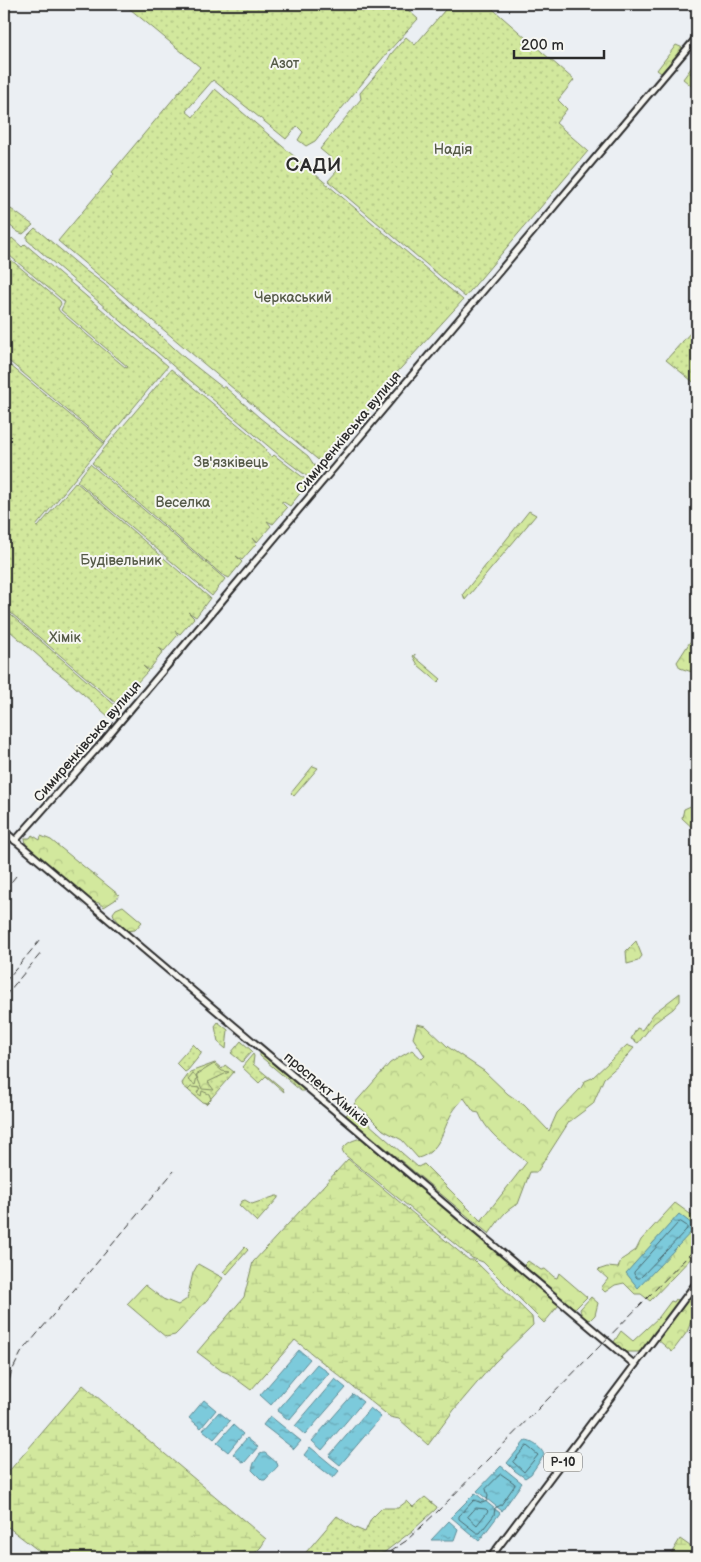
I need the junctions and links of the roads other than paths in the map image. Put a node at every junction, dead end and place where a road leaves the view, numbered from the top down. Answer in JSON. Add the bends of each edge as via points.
{"nodes":[{"id":1,"x":697,"y":37,"type":"edge"},
{"id":2,"x":4,"y":831,"type":"edge"},
{"id":3,"x":15,"y":841,"type":"junction"},
{"id":4,"x":697,"y":1282,"type":"edge"},
{"id":5,"x":635,"y":1366,"type":"junction"},
{"id":6,"x":490,"y":1558,"type":"edge"}],
"edges":[{"from":1,"to":3,"type":"main road","name":"Симиренківська вулиця"},
{"from":2,"to":3,"type":"main road","name":"проспект Хіміків"},
{"from":3,"to":5,"type":"main road","name":"проспект Хіміків"},
{"from":4,"to":5,"type":"main road","number":"Р-10"},
{"from":5,"to":6,"type":"main road","number":"Р-10"}]}
